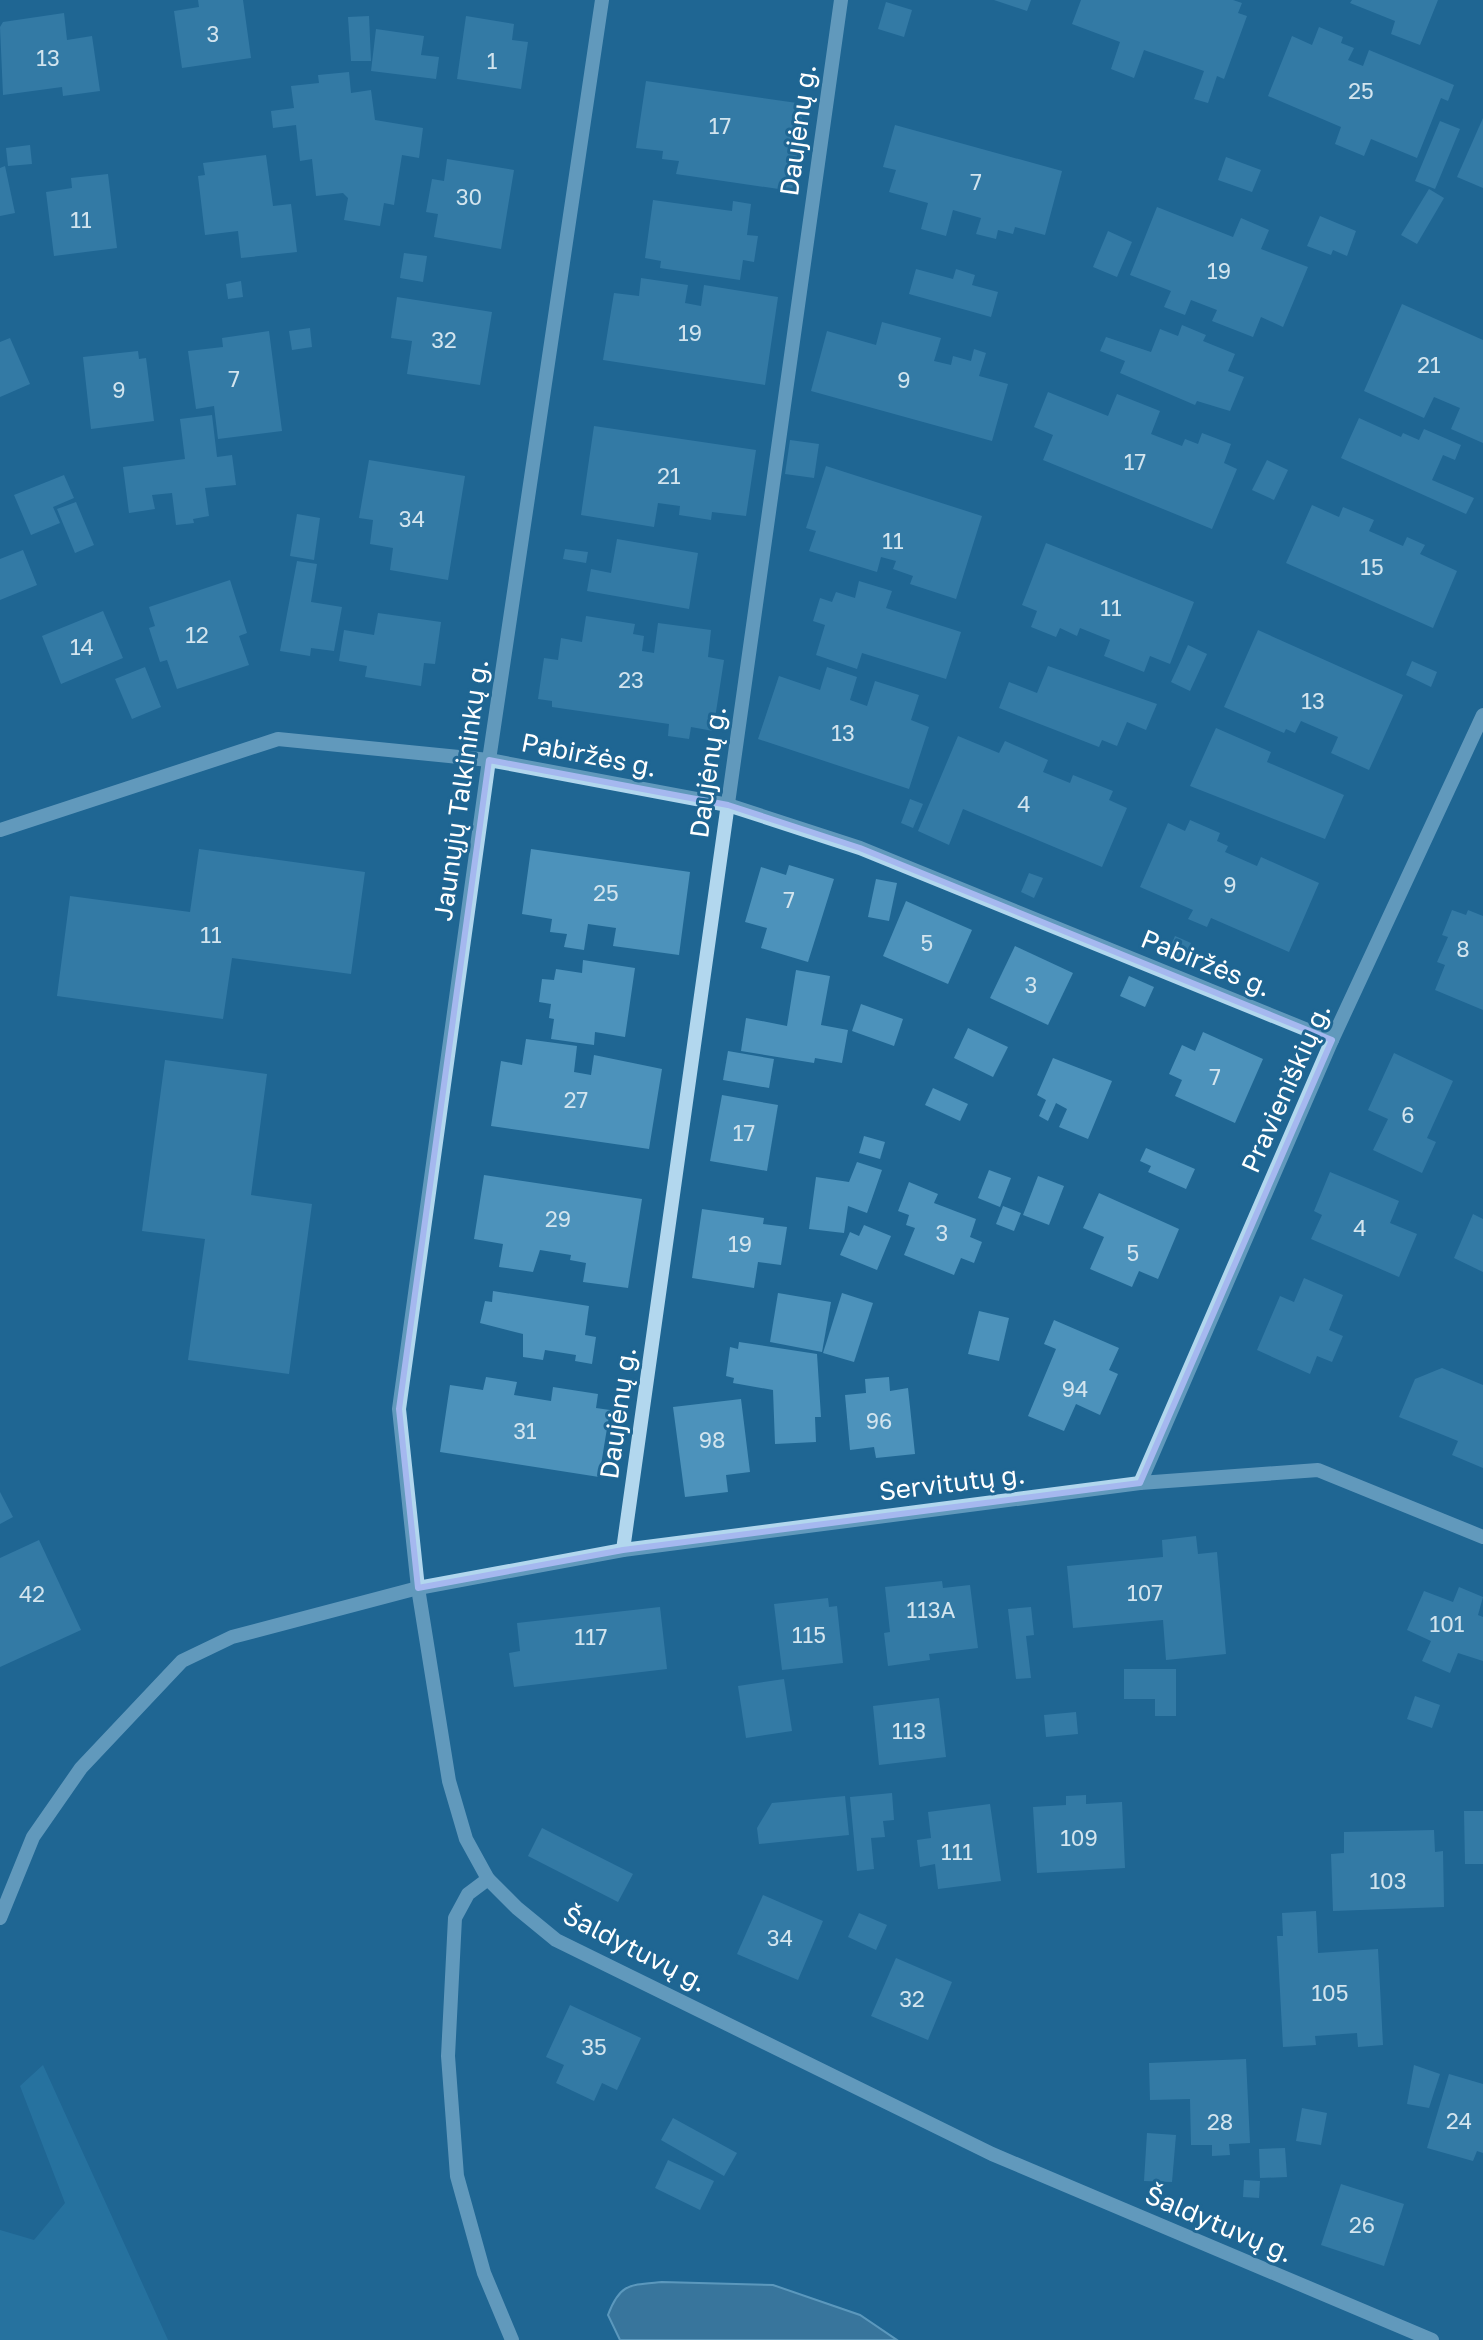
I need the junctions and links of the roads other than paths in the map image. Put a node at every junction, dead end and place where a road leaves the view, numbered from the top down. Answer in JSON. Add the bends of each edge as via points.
{"nodes":[{"id":1,"x":602,"y":0,"type":"edge"},
{"id":2,"x":841,"y":0,"type":"edge"},
{"id":3,"x":1483,"y":715,"type":"edge"},
{"id":4,"x":489,"y":760,"type":"junction"},
{"id":5,"x":728,"y":805,"type":"junction"},
{"id":6,"x":0,"y":830,"type":"edge"},
{"id":7,"x":1332,"y":1040,"type":"junction"},
{"id":8,"x":1140,"y":1483,"type":"junction"},
{"id":9,"x":1483,"y":1537,"type":"edge"},
{"id":10,"x":623,"y":1550,"type":"junction"},
{"id":11,"x":418,"y":1588,"type":"junction"},
{"id":12,"x":488,"y":1879,"type":"junction"},
{"id":13,"x":0,"y":1918,"type":"edge"},
{"id":14,"x":512,"y":2340,"type":"edge"},
{"id":15,"x":1432,"y":2340,"type":"edge"}],
"edges":[{"from":1,"to":4,"type":"street","name":"Jaunųjų Talkininkų g."},
{"from":2,"to":5,"type":"street","name":"Daujėnų g."},
{"from":3,"to":7,"type":"street","name":"Pravieniškių g."},
{"from":4,"to":5,"type":"street","name":"Pabiržės g."},
{"from":4,"to":6,"type":"street","name":"Pabiržės g.","via":[[278,739]]},
{"from":4,"to":11,"type":"street","name":"Jaunųjų Talkininkų g.","via":[[399,1409]]},
{"from":5,"to":7,"type":"street","name":"Pabiržės g.","via":[[860,848]]},
{"from":5,"to":10,"type":"street","name":"Daujėnų g."},
{"from":7,"to":8,"type":"street","name":"Pravieniškių g."},
{"from":8,"to":9,"type":"street","name":"Servitutų g.","via":[[1318,1470]]},
{"from":8,"to":10,"type":"street","name":"Servitutų g."},
{"from":10,"to":11,"type":"street","name":"Servitutų g."},
{"from":11,"to":12,"type":"street","name":"Šaldytuvų g.","via":[[449,1781],[466,1839]]},
{"from":11,"to":13,"type":"street","via":[[232,1637],[182,1661],[81,1768],[33,1837]]},
{"from":12,"to":14,"type":"street","via":[[468,1894],[455,1918],[448,2056],[457,2176],[484,2273]]},
{"from":12,"to":15,"type":"street","name":"Šaldytuvų g.","via":[[556,1940],[978,2147]]}]}
